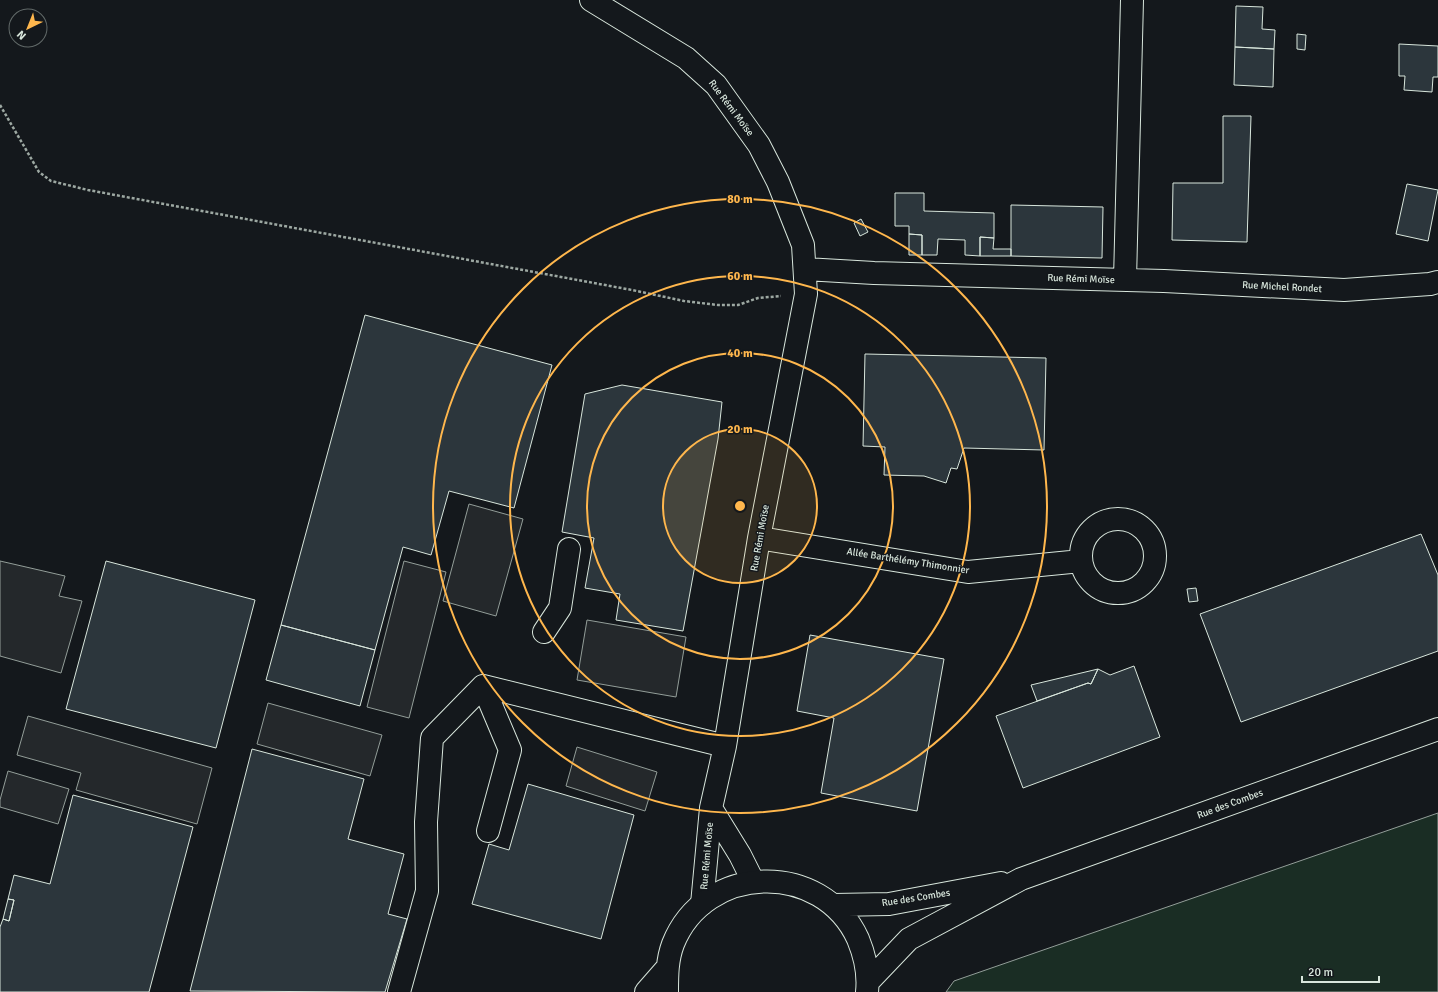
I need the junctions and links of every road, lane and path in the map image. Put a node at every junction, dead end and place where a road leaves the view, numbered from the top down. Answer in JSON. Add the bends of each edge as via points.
{"nodes":[{"id":1,"x":591,"y":0,"type":"edge"},
{"id":2,"x":1132,"y":0,"type":"edge"},
{"id":3,"x":0,"y":105,"type":"edge"},
{"id":4,"x":805,"y":269,"type":"junction"},
{"id":5,"x":1125,"y":280,"type":"junction"},
{"id":6,"x":1438,"y":282,"type":"edge"},
{"id":7,"x":806,"y":294,"type":"junction"},
{"id":8,"x":759,"y":538,"type":"junction"},
{"id":9,"x":569,"y":549,"type":"dead end"},
{"id":10,"x":1081,"y":561,"type":"dead end"},
{"id":11,"x":544,"y":632,"type":"dead end"},
{"id":12,"x":483,"y":686,"type":"junction"},
{"id":13,"x":1438,"y":729,"type":"edge"},
{"id":14,"x":725,"y":746,"type":"junction"},
{"id":15,"x":711,"y":808,"type":"junction"},
{"id":16,"x":488,"y":831,"type":"dead end"},
{"id":17,"x":1021,"y":879,"type":"junction"},
{"id":18,"x":753,"y":881,"type":"junction"},
{"id":19,"x":702,"y":904,"type":"junction"},
{"id":20,"x":834,"y":905,"type":"junction"},
{"id":21,"x":667,"y":968,"type":"junction"},
{"id":22,"x":868,"y":987,"type":"edge"},
{"id":23,"x":399,"y":992,"type":"edge"},
{"id":24,"x":646,"y":992,"type":"edge"},
{"id":25,"x":667,"y":992,"type":"edge"}],
"edges":[{"from":1,"to":4,"type":"street","name":"Rue Rémi Moïse","via":[[686,58],[716,85],[759,145],[778,182],[803,245]]},
{"from":2,"to":5,"type":"street","name":"Rue Rémi Moïse"},
{"from":3,"to":7,"type":"path","via":[[39,172],[51,181],[88,190],[684,301],[738,305],[758,298]]},
{"from":4,"to":5,"type":"street","name":"Rue Rémi Moïse"},
{"from":4,"to":7,"type":"street","name":"Rue Rémi Moïse"},
{"from":5,"to":6,"type":"street","name":"Rue Michel Rondet","via":[[1344,290]]},
{"from":7,"to":8,"type":"street","name":"Rue Rémi Moïse"},
{"from":8,"to":10,"type":"street","name":"Allée Barthélémy Thimonnier","via":[[968,572]]},
{"from":8,"to":14,"type":"street","name":"Rue Rémi Moïse"},
{"from":9,"to":11,"type":"street","via":[[560,608]]},
{"from":12,"to":14,"type":"street"},
{"from":12,"to":16,"type":"street","via":[[510,750]]},
{"from":12,"to":23,"type":"street","via":[[432,738],[426,822],[427,891]]},
{"from":13,"to":17,"type":"street","name":"Rue des Combes"},
{"from":14,"to":15,"type":"street","name":"Rue Rémi Moïse"},
{"from":15,"to":18,"type":"street","name":"Rue Rémi Moïse"},
{"from":15,"to":19,"type":"street","name":"Rue Rémi Moïse"},
{"from":17,"to":20,"type":"street","name":"Rue des Combes","via":[[889,904]]},
{"from":17,"to":22,"type":"street","name":"Rue des Combes","via":[[909,939]]},
{"from":18,"to":19,"type":"street","via":[[726,889]]},
{"from":18,"to":20,"type":"street","via":[[781,881],[809,889]]},
{"from":19,"to":21,"type":"street","via":[[682,928],[673,944]]},
{"from":20,"to":22,"type":"street","via":[[852,927],[864,953]]},
{"from":21,"to":24,"type":"street"},
{"from":21,"to":25,"type":"street"}]}
